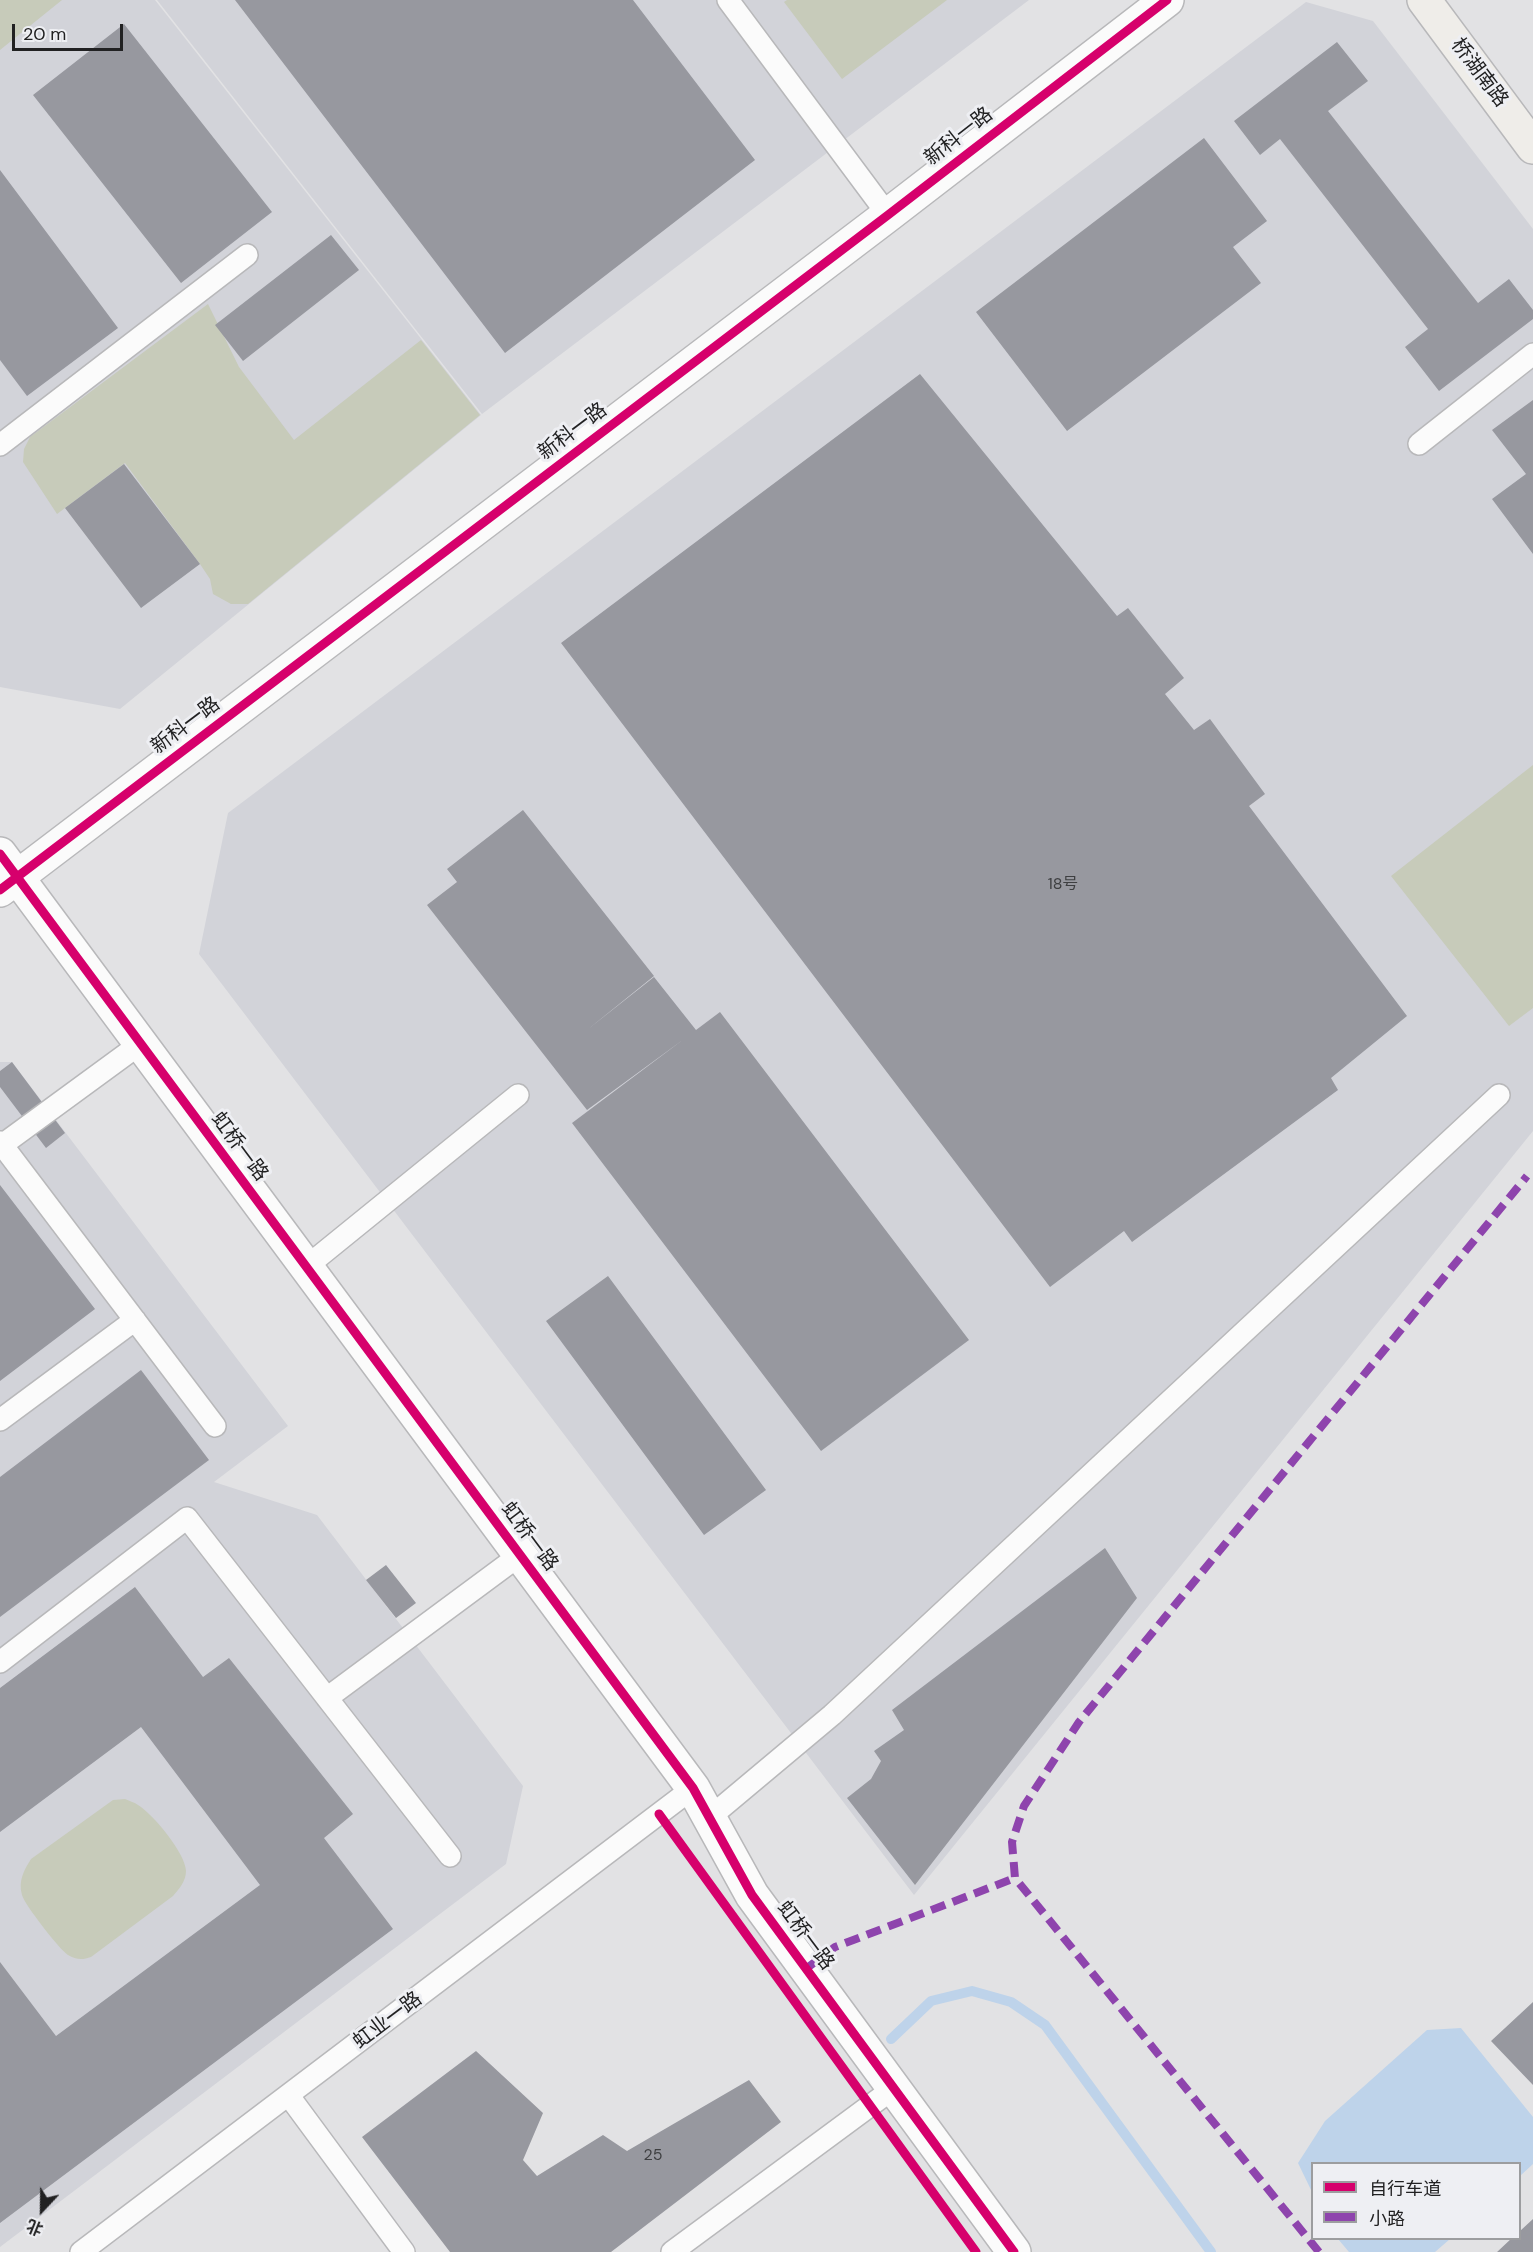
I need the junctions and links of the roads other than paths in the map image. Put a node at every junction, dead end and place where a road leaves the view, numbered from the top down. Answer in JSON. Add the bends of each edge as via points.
{"nodes":[{"id":1,"x":728,"y":0,"type":"edge"},
{"id":2,"x":1167,"y":0,"type":"edge"},
{"id":3,"x":1424,"y":0,"type":"edge"},
{"id":4,"x":1533,"y":147,"type":"edge"},
{"id":5,"x":888,"y":215,"type":"junction"},
{"id":6,"x":247,"y":255,"type":"dead end"},
{"id":7,"x":1533,"y":354,"type":"edge"},
{"id":8,"x":0,"y":444,"type":"edge"},
{"id":9,"x":1419,"y":444,"type":"dead end"},
{"id":10,"x":6,"y":874,"type":"edge"},
{"id":11,"x":140,"y":1044,"type":"junction"},
{"id":12,"x":518,"y":1095,"type":"dead end"},
{"id":13,"x":1499,"y":1095,"type":"dead end"},
{"id":14,"x":1,"y":1143,"type":"edge"},
{"id":15,"x":306,"y":1267,"type":"junction"},
{"id":16,"x":135,"y":1320,"type":"junction"},
{"id":17,"x":0,"y":1420,"type":"edge"},
{"id":18,"x":215,"y":1426,"type":"dead end"},
{"id":19,"x":520,"y":1555,"type":"junction"},
{"id":20,"x":0,"y":1662,"type":"edge"},
{"id":21,"x":327,"y":1698,"type":"junction"},
{"id":22,"x":693,"y":1788,"type":"junction"},
{"id":23,"x":709,"y":1818,"type":"junction"},
{"id":24,"x":450,"y":1856,"type":"dead end"},
{"id":25,"x":894,"y":2088,"type":"junction"},
{"id":26,"x":289,"y":2096,"type":"junction"},
{"id":27,"x":81,"y":2252,"type":"edge"},
{"id":28,"x":404,"y":2252,"type":"edge"},
{"id":29,"x":672,"y":2252,"type":"edge"},
{"id":30,"x":1014,"y":2252,"type":"edge"}],
"edges":[{"from":1,"to":5,"type":"lane"},
{"from":2,"to":5,"type":"street","name":"新科一路"},
{"from":3,"to":4,"type":"main road","name":"桥湖南路"},
{"from":5,"to":10,"type":"street","name":"新科一路"},
{"from":6,"to":8,"type":"lane"},
{"from":7,"to":9,"type":"lane"},
{"from":10,"to":11,"type":"street","name":"虹桥一路"},
{"from":11,"to":14,"type":"lane"},
{"from":11,"to":15,"type":"street","name":"虹桥一路"},
{"from":12,"to":15,"type":"lane"},
{"from":13,"to":23,"type":"lane","via":[[832,1715]]},
{"from":14,"to":16,"type":"lane"},
{"from":15,"to":19,"type":"street","name":"虹桥一路"},
{"from":16,"to":17,"type":"lane"},
{"from":16,"to":18,"type":"lane"},
{"from":19,"to":21,"type":"lane"},
{"from":19,"to":22,"type":"street","name":"虹桥一路"},
{"from":20,"to":21,"type":"lane","via":[[187,1518]]},
{"from":21,"to":24,"type":"lane"},
{"from":22,"to":23,"type":"street","name":"虹桥一路"},
{"from":22,"to":26,"type":"lane","name":"虹业一路"},
{"from":23,"to":25,"type":"street","name":"虹桥一路","via":[[752,1895]]},
{"from":25,"to":29,"type":"lane"},
{"from":25,"to":30,"type":"street","name":"虹桥一路"},
{"from":26,"to":27,"type":"lane","name":"虹业一路"},
{"from":26,"to":28,"type":"lane"}]}
